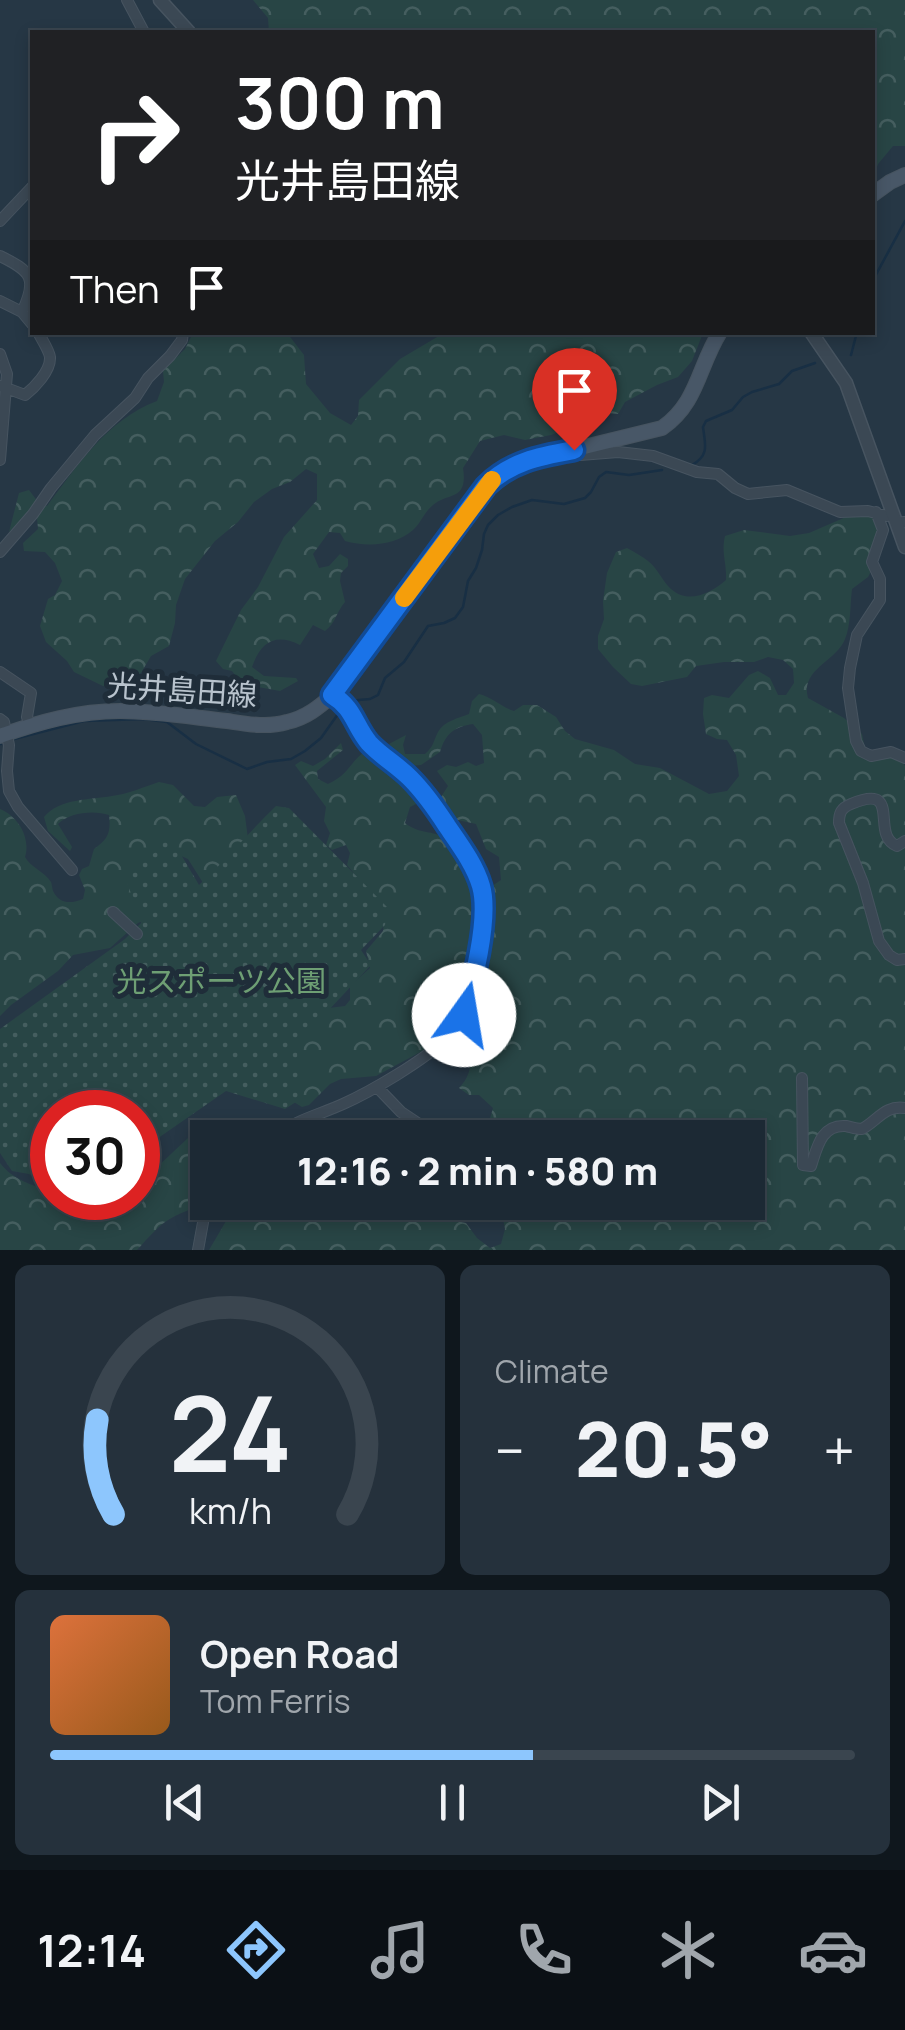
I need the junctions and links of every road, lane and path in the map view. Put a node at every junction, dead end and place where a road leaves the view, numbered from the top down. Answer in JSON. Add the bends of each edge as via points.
{"nodes":[{"id":1,"x":127,"y":0,"type":"edge"},
{"id":2,"x":160,"y":0,"type":"edge"},
{"id":3,"x":143,"y":30,"type":"edge"},
{"id":4,"x":187,"y":30,"type":"edge"},
{"id":5,"x":905,"y":176,"type":"edge"},
{"id":6,"x":30,"y":189,"type":"edge"},
{"id":7,"x":875,"y":194,"type":"edge"},
{"id":8,"x":0,"y":222,"type":"edge"},
{"id":9,"x":0,"y":256,"type":"edge"},
{"id":10,"x":30,"y":278,"type":"edge"},
{"id":11,"x":30,"y":294,"type":"edge"},
{"id":12,"x":0,"y":301,"type":"edge"},
{"id":13,"x":22,"y":312,"type":"junction"},
{"id":14,"x":30,"y":322,"type":"edge"},
{"id":15,"x":40,"y":335,"type":"edge"},
{"id":16,"x":183,"y":335,"type":"edge"},
{"id":17,"x":718,"y":335,"type":"edge"},
{"id":18,"x":814,"y":335,"type":"edge"},
{"id":19,"x":0,"y":354,"type":"edge"},
{"id":20,"x":3,"y":387,"type":"edge"},
{"id":21,"x":2,"y":429,"type":"edge"},
{"id":22,"x":574,"y":450,"type":"junction"},
{"id":23,"x":0,"y":460,"type":"edge"},
{"id":24,"x":905,"y":506,"type":"edge"},
{"id":25,"x":884,"y":511,"type":"junction"},
{"id":26,"x":905,"y":548,"type":"edge"},
{"id":27,"x":0,"y":552,"type":"edge"},
{"id":28,"x":0,"y":672,"type":"edge"},
{"id":29,"x":332,"y":695,"type":"junction"},
{"id":30,"x":30,"y":726,"type":"junction"},
{"id":31,"x":2,"y":729,"type":"edge"},
{"id":32,"x":905,"y":758,"type":"edge"},
{"id":33,"x":905,"y":840,"type":"edge"},
{"id":34,"x":72,"y":870,"type":"dead end"},
{"id":35,"x":114,"y":912,"type":"dead end"},
{"id":36,"x":137,"y":934,"type":"dead end"},
{"id":37,"x":905,"y":959,"type":"edge"},
{"id":38,"x":802,"y":1078,"type":"dead end"},
{"id":39,"x":377,"y":1086,"type":"junction"},
{"id":40,"x":905,"y":1108,"type":"edge"},
{"id":41,"x":301,"y":1120,"type":"edge"},
{"id":42,"x":412,"y":1120,"type":"edge"},
{"id":43,"x":203,"y":1220,"type":"edge"},
{"id":44,"x":198,"y":1250,"type":"edge"}],
"edges":[{"from":1,"to":3,"type":"street"},
{"from":2,"to":4,"type":"street"},
{"from":5,"to":7,"type":"main road"},
{"from":6,"to":8,"type":"street"},
{"from":9,"to":10,"type":"street"},
{"from":11,"to":13,"type":"street"},
{"from":12,"to":13,"type":"street"},
{"from":13,"to":14,"type":"street"},
{"from":15,"to":20,"type":"street","via":[[50,365],[25,395]]},
{"from":16,"to":27,"type":"street"},
{"from":17,"to":22,"type":"main road","name":"光井島田線","via":[[676,418],[662,428]]},
{"from":18,"to":25,"type":"street","via":[[846,383]]},
{"from":19,"to":20,"type":"street","via":[[7,374]]},
{"from":20,"to":21,"type":"street"},
{"from":21,"to":23,"type":"street"},
{"from":22,"to":25,"type":"street","via":[[653,456],[718,474],[748,494],[787,490],[840,512]]},
{"from":22,"to":29,"type":"main road","name":"光井島田線","via":[[508,468],[486,486]]},
{"from":24,"to":25,"type":"street"},
{"from":25,"to":26,"type":"street"},
{"from":25,"to":32,"type":"street","via":[[872,562],[880,600],[857,635],[848,688],[861,751]]},
{"from":28,"to":30,"type":"street","via":[[31,693]]},
{"from":29,"to":30,"type":"main road","name":"光井島田線","via":[[302,718],[276,725],[116,711]]},
{"from":29,"to":39,"type":"street","via":[[349,708],[370,744],[428,798],[482,888],[480,940],[464,1015],[442,1042]]},
{"from":30,"to":31,"type":"main road","name":"光井島田線"},
{"from":31,"to":34,"type":"street","via":[[9,745],[9,791]]},
{"from":33,"to":37,"type":"street","via":[[897,846],[885,836],[879,800],[839,813],[878,941],[889,955]]},
{"from":35,"to":36,"type":"street"},
{"from":38,"to":40,"type":"street","via":[[803,1165],[811,1166],[827,1131],[862,1130],[881,1113]]},
{"from":39,"to":41,"type":"street"},
{"from":39,"to":42,"type":"street"},
{"from":43,"to":44,"type":"street"}]}
